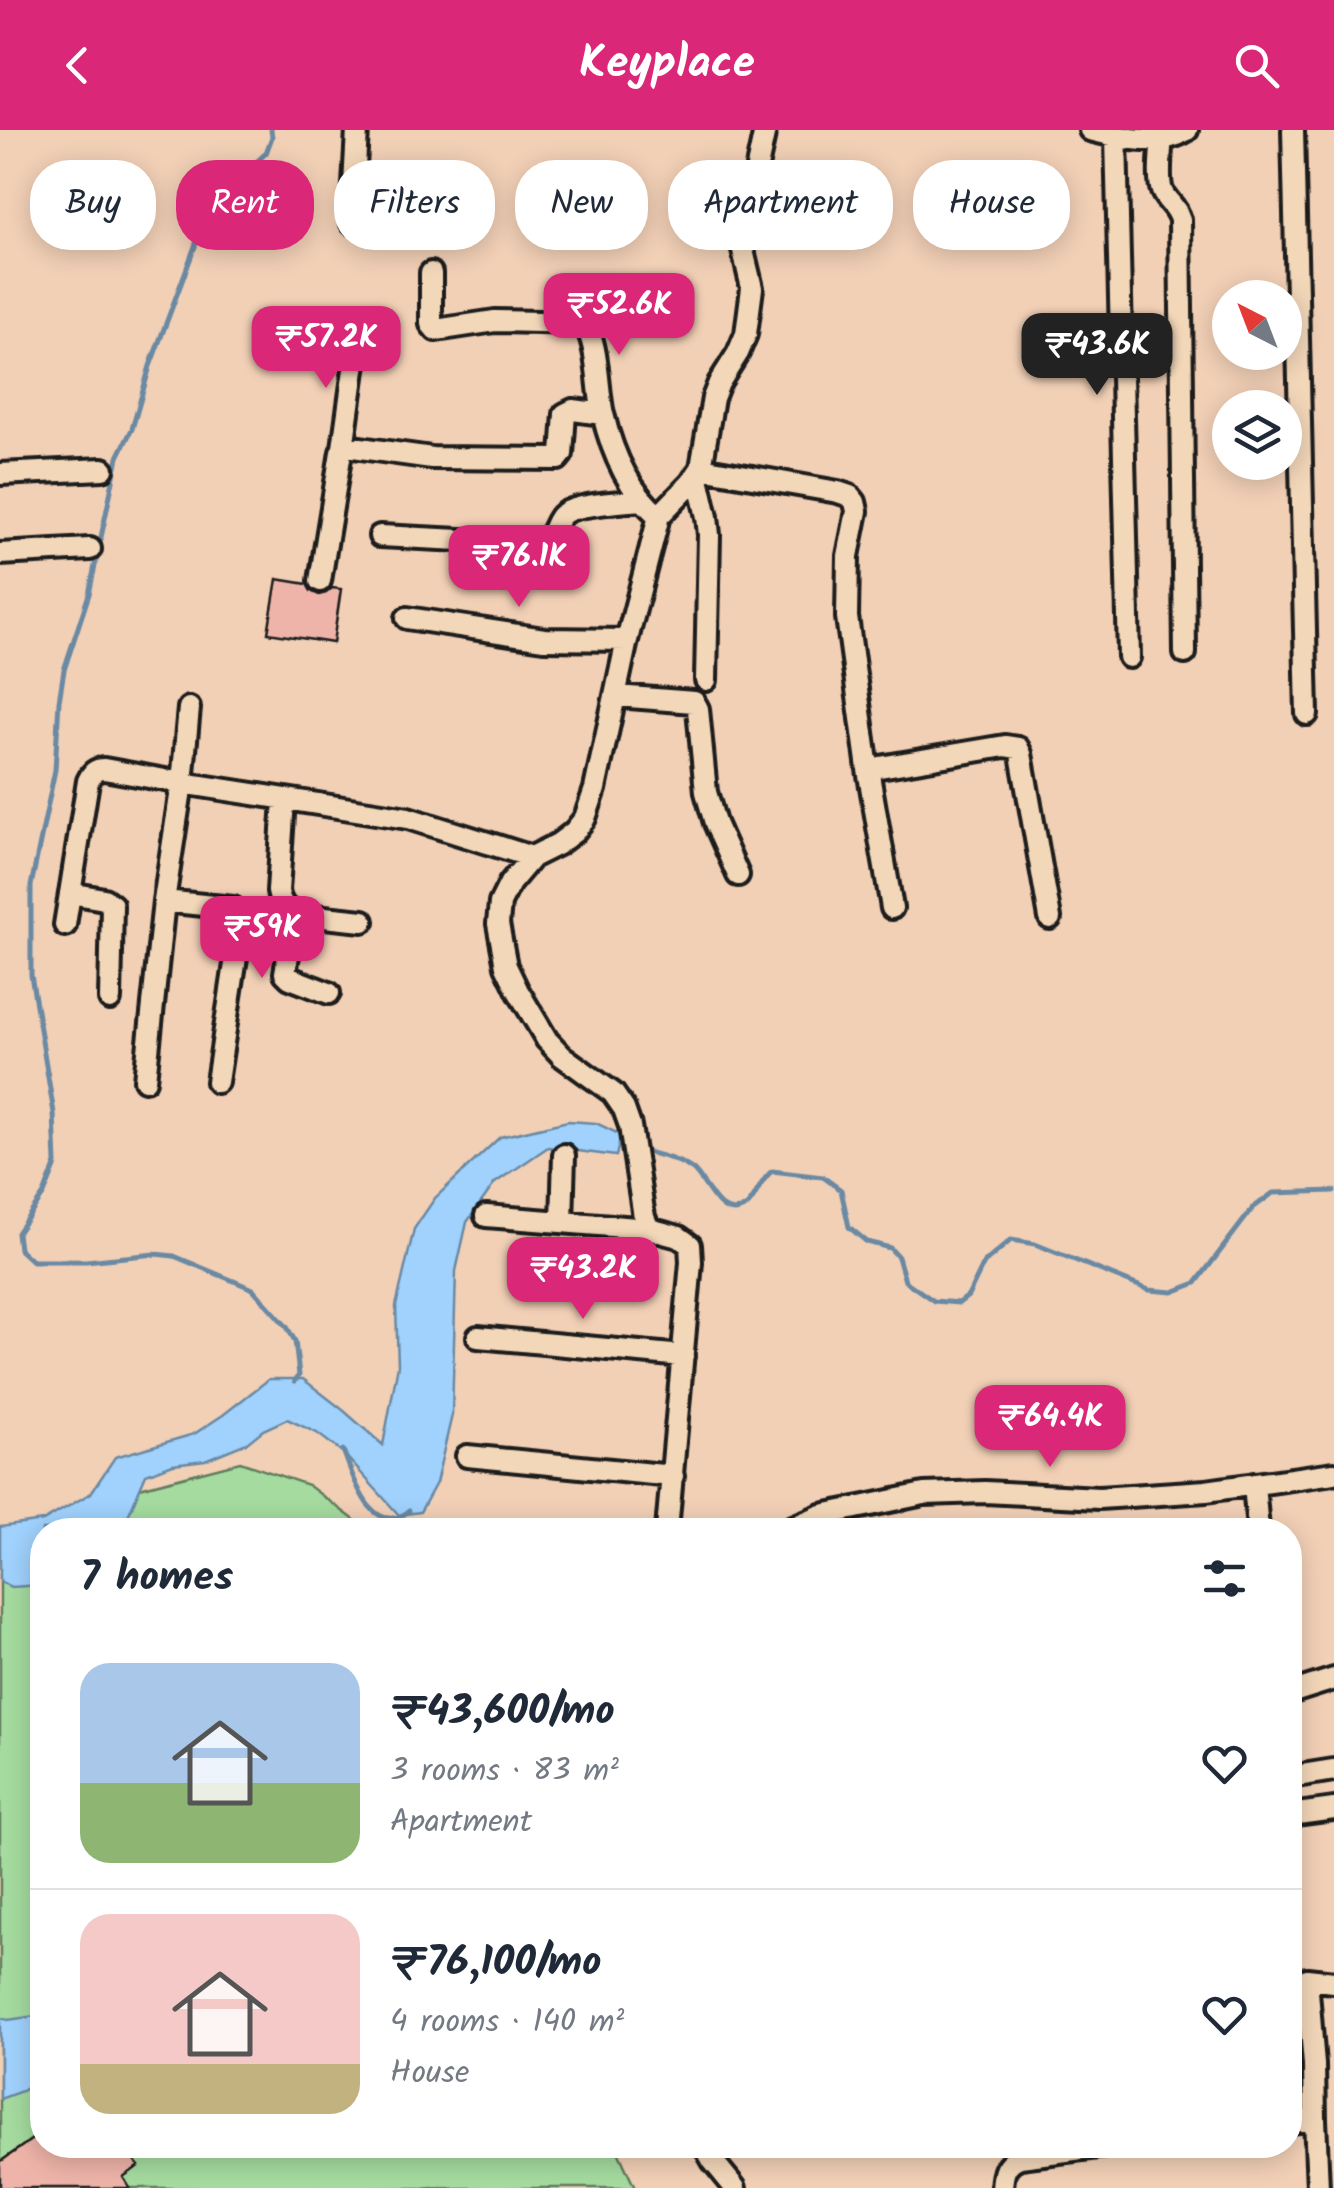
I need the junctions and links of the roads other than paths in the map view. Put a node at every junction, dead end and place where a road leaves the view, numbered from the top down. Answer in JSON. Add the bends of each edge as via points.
{"nodes":[{"id":1,"x":357,"y":130,"type":"edge"},
{"id":2,"x":765,"y":130,"type":"edge"},
{"id":3,"x":1090,"y":130,"type":"edge"},
{"id":4,"x":1187,"y":130,"type":"edge"},
{"id":5,"x":1293,"y":130,"type":"edge"},
{"id":6,"x":1162,"y":134,"type":"edge"},
{"id":7,"x":1116,"y":137,"type":"junction"},
{"id":8,"x":355,"y":160,"type":"edge"},
{"id":9,"x":431,"y":272,"type":"dead end"},
{"id":10,"x":358,"y":341,"type":"dead end"},
{"id":11,"x":603,"y":414,"type":"junction"},
{"id":12,"x":343,"y":448,"type":"junction"},
{"id":13,"x":103,"y":468,"type":"dead end"},
{"id":14,"x":699,"y":471,"type":"junction"},
{"id":15,"x":0,"y":474,"type":"edge"},
{"id":16,"x":641,"y":500,"type":"junction"},
{"id":17,"x":659,"y":516,"type":"junction"},
{"id":18,"x":380,"y":536,"type":"dead end"},
{"id":19,"x":90,"y":549,"type":"dead end"},
{"id":20,"x":0,"y":554,"type":"edge"},
{"id":21,"x":320,"y":581,"type":"dead end"},
{"id":22,"x":407,"y":618,"type":"dead end"},
{"id":23,"x":628,"y":640,"type":"junction"},
{"id":24,"x":1185,"y":653,"type":"dead end"},
{"id":25,"x":1129,"y":658,"type":"dead end"},
{"id":26,"x":706,"y":680,"type":"dead end"},
{"id":27,"x":616,"y":696,"type":"junction"},
{"id":28,"x":189,"y":708,"type":"dead end"},
{"id":29,"x":1307,"y":714,"type":"dead end"},
{"id":30,"x":868,"y":769,"type":"junction"},
{"id":31,"x":182,"y":783,"type":"junction"},
{"id":32,"x":284,"y":800,"type":"junction"},
{"id":33,"x":532,"y":858,"type":"junction"},
{"id":34,"x":738,"y":875,"type":"dead end"},
{"id":35,"x":70,"y":893,"type":"junction"},
{"id":36,"x":164,"y":902,"type":"junction"},
{"id":37,"x":892,"y":908,"type":"dead end"},
{"id":38,"x":294,"y":914,"type":"junction"},
{"id":39,"x":1050,"y":918,"type":"dead end"},
{"id":40,"x":363,"y":921,"type":"dead end"},
{"id":41,"x":65,"y":924,"type":"dead end"},
{"id":42,"x":329,"y":993,"type":"dead end"},
{"id":43,"x":110,"y":999,"type":"dead end"},
{"id":44,"x":146,"y":1080,"type":"dead end"},
{"id":45,"x":217,"y":1082,"type":"dead end"},
{"id":46,"x":564,"y":1155,"type":"dead end"},
{"id":47,"x":486,"y":1216,"type":"dead end"},
{"id":48,"x":562,"y":1222,"type":"junction"},
{"id":49,"x":649,"y":1230,"type":"junction"},
{"id":50,"x":478,"y":1338,"type":"dead end"},
{"id":51,"x":683,"y":1356,"type":"junction"},
{"id":52,"x":468,"y":1456,"type":"dead end"},
{"id":53,"x":1334,"y":1473,"type":"edge"},
{"id":54,"x":672,"y":1476,"type":"junction"},
{"id":55,"x":1254,"y":1484,"type":"junction"},
{"id":56,"x":669,"y":1518,"type":"edge"},
{"id":57,"x":815,"y":1518,"type":"edge"},
{"id":58,"x":1257,"y":1518,"type":"edge"},
{"id":59,"x":1334,"y":1679,"type":"edge"},
{"id":60,"x":1302,"y":1689,"type":"edge"},
{"id":61,"x":1334,"y":1770,"type":"edge"},
{"id":62,"x":1302,"y":1774,"type":"edge"},
{"id":63,"x":1334,"y":1809,"type":"edge"},
{"id":64,"x":1302,"y":1813,"type":"edge"},
{"id":65,"x":1302,"y":1978,"type":"edge"},
{"id":66,"x":1334,"y":1982,"type":"edge"},
{"id":67,"x":1302,"y":1991,"type":"edge"},
{"id":68,"x":1324,"y":2065,"type":"edge"},
{"id":69,"x":1314,"y":2119,"type":"junction"},
{"id":70,"x":1302,"y":2120,"type":"edge"},
{"id":71,"x":712,"y":2158,"type":"edge"},
{"id":72,"x":1018,"y":2158,"type":"edge"},
{"id":73,"x":735,"y":2188,"type":"edge"},
{"id":74,"x":1002,"y":2188,"type":"edge"},
{"id":75,"x":1318,"y":2188,"type":"edge"}],
"edges":[{"from":1,"to":8,"type":"street"},
{"from":2,"to":14,"type":"street","via":[[740,242],[752,288],[748,319],[713,398]]},
{"from":3,"to":7,"type":"street"},
{"from":4,"to":6,"type":"street"},
{"from":5,"to":29,"type":"street"},
{"from":6,"to":7,"type":"street"},
{"from":6,"to":24,"type":"street","via":[[1160,184],[1180,220]]},
{"from":7,"to":25,"type":"street"},
{"from":9,"to":11,"type":"street","via":[[436,330],[495,321],[587,327]]},
{"from":10,"to":12,"type":"street"},
{"from":11,"to":12,"type":"street","via":[[564,414],[558,459],[432,458]]},
{"from":11,"to":16,"type":"street","via":[[624,474]]},
{"from":12,"to":21,"type":"street"},
{"from":13,"to":15,"type":"street"},
{"from":14,"to":17,"type":"street"},
{"from":14,"to":26,"type":"street","via":[[709,535]]},
{"from":14,"to":30,"type":"street","via":[[838,492],[855,502],[847,617]]},
{"from":16,"to":17,"type":"street"},
{"from":16,"to":18,"type":"street","via":[[569,510],[542,544]]},
{"from":17,"to":23,"type":"street"},
{"from":19,"to":20,"type":"street"},
{"from":22,"to":23,"type":"street","via":[[544,638]]},
{"from":23,"to":27,"type":"street"},
{"from":27,"to":33,"type":"street","via":[[585,818]]},
{"from":27,"to":34,"type":"street","via":[[694,702],[710,808]]},
{"from":28,"to":31,"type":"street"},
{"from":30,"to":37,"type":"street"},
{"from":30,"to":39,"type":"street","via":[[1018,748]]},
{"from":31,"to":32,"type":"street"},
{"from":31,"to":35,"type":"street","via":[[93,773]]},
{"from":31,"to":36,"type":"street"},
{"from":32,"to":33,"type":"street","via":[[418,820]]},
{"from":32,"to":38,"type":"street","via":[[278,891]]},
{"from":33,"to":49,"type":"street","via":[[500,903],[506,966],[547,1040],[624,1109]]},
{"from":35,"to":41,"type":"street"},
{"from":35,"to":43,"type":"street","via":[[112,905]]},
{"from":36,"to":44,"type":"street"},
{"from":36,"to":45,"type":"street","via":[[233,908],[242,918]]},
{"from":38,"to":40,"type":"street"},
{"from":38,"to":42,"type":"street","via":[[286,973]]},
{"from":46,"to":48,"type":"street"},
{"from":47,"to":48,"type":"street"},
{"from":48,"to":49,"type":"street"},
{"from":49,"to":51,"type":"street","via":[[680,1236],[690,1246]]},
{"from":50,"to":51,"type":"street"},
{"from":51,"to":54,"type":"street"},
{"from":52,"to":54,"type":"street"},
{"from":53,"to":55,"type":"street"},
{"from":54,"to":56,"type":"street"},
{"from":55,"to":57,"type":"street","via":[[1100,1498],[924,1494]]},
{"from":55,"to":58,"type":"street"},
{"from":59,"to":60,"type":"street"},
{"from":61,"to":62,"type":"street"},
{"from":63,"to":64,"type":"street"},
{"from":65,"to":66,"type":"street"},
{"from":67,"to":68,"type":"street"},
{"from":68,"to":69,"type":"street"},
{"from":69,"to":70,"type":"street"},
{"from":69,"to":75,"type":"street"},
{"from":71,"to":73,"type":"street"},
{"from":72,"to":74,"type":"street","via":[[1004,2168]]}]}
